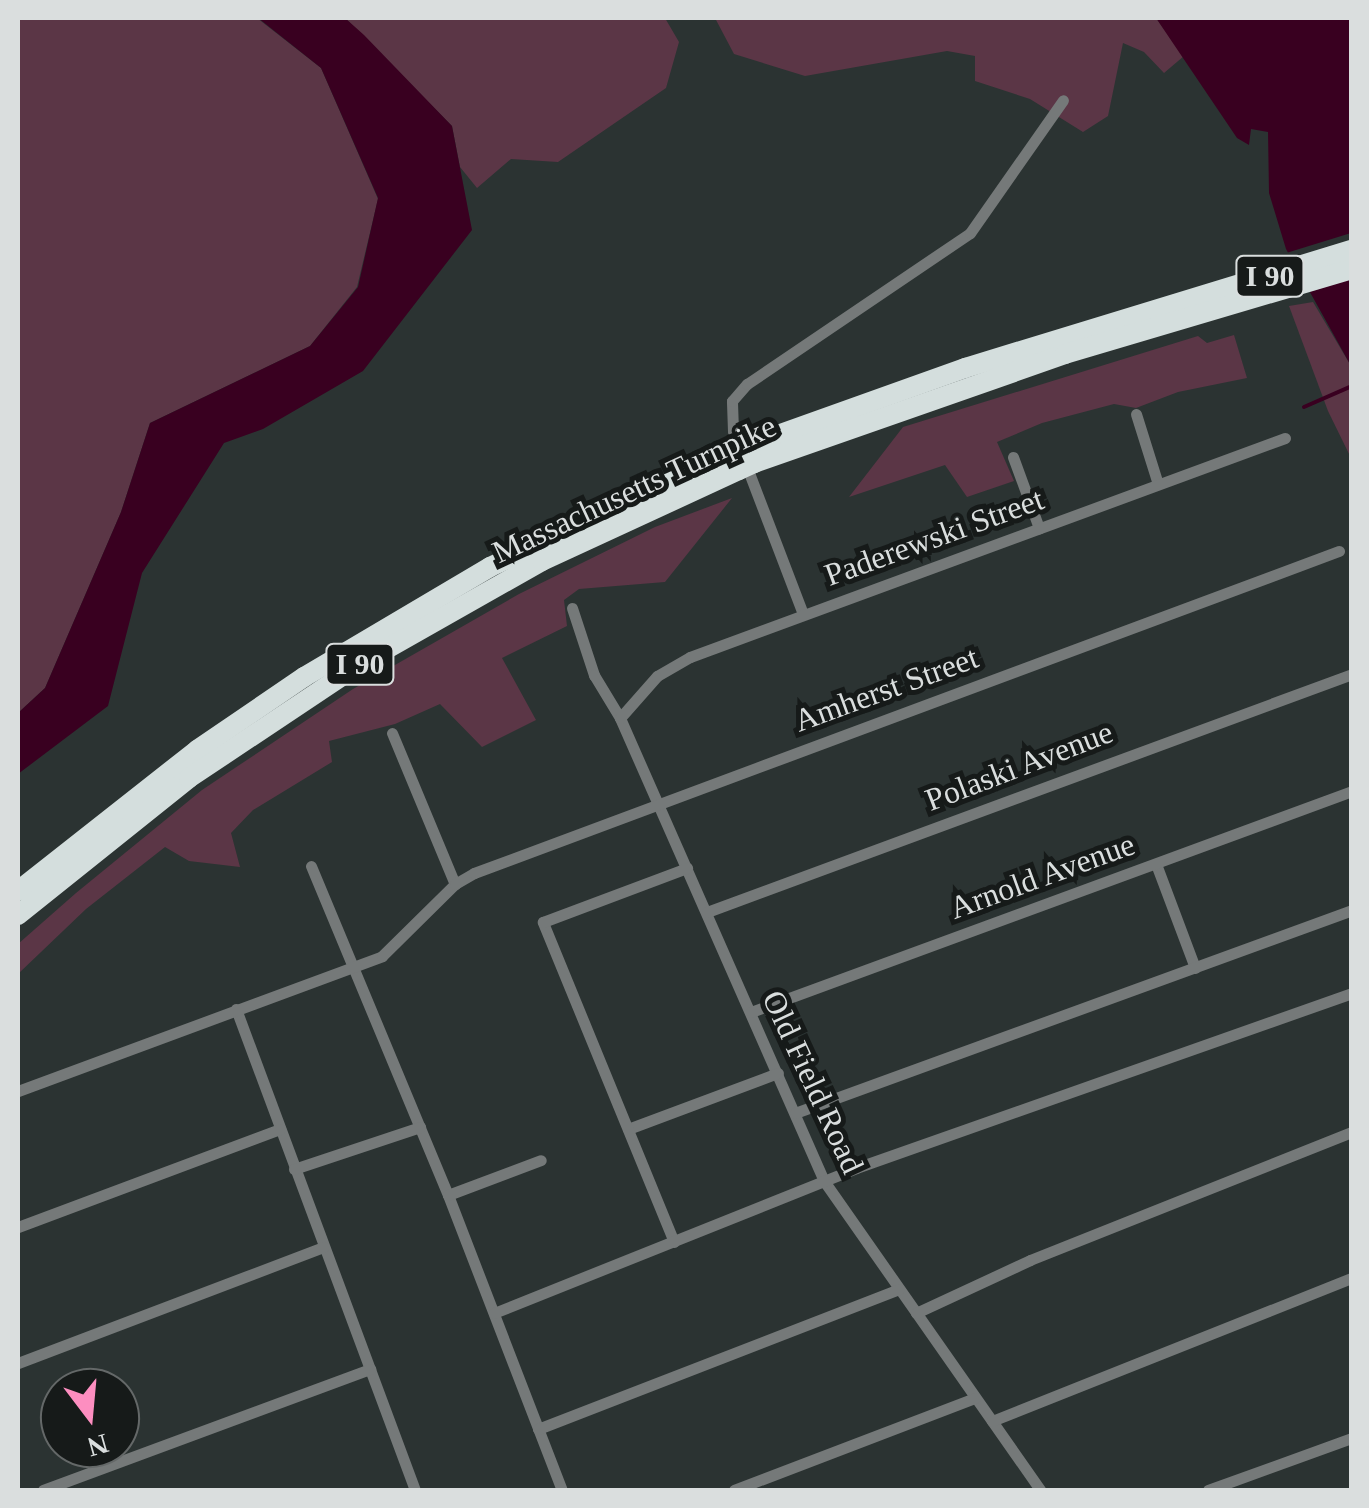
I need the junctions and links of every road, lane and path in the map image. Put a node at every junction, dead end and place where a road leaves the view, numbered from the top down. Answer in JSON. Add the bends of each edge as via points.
{"nodes":[{"id":1,"x":1063,"y":100,"type":"dead end"},
{"id":2,"x":1352,"y":250,"type":"edge"},
{"id":3,"x":1352,"y":269,"type":"edge"},
{"id":4,"x":1191,"y":310,"type":"junction"},
{"id":5,"x":1136,"y":414,"type":"dead end"},
{"id":6,"x":1286,"y":438,"type":"dead end"},
{"id":7,"x":1013,"y":456,"type":"dead end"},
{"id":8,"x":742,"y":458,"type":"junction"},
{"id":9,"x":1158,"y":484,"type":"junction"},
{"id":10,"x":1039,"y":528,"type":"junction"},
{"id":11,"x":1339,"y":551,"type":"dead end"},
{"id":12,"x":572,"y":608,"type":"dead end"},
{"id":13,"x":803,"y":614,"type":"junction"},
{"id":14,"x":1352,"y":674,"type":"edge"},
{"id":15,"x":620,"y":718,"type":"junction"},
{"id":16,"x":392,"y":733,"type":"dead end"},
{"id":17,"x":1352,"y":791,"type":"edge"},
{"id":18,"x":659,"y":804,"type":"junction"},
{"id":19,"x":1156,"y":864,"type":"junction"},
{"id":20,"x":311,"y":866,"type":"dead end"},
{"id":21,"x":687,"y":868,"type":"junction"},
{"id":22,"x":455,"y":884,"type":"junction"},
{"id":23,"x":18,"y":891,"type":"edge"},
{"id":24,"x":1352,"y":910,"type":"edge"},
{"id":25,"x":707,"y":912,"type":"junction"},
{"id":26,"x":18,"y":915,"type":"edge"},
{"id":27,"x":356,"y":967,"type":"junction"},
{"id":28,"x":1195,"y":968,"type":"junction"},
{"id":29,"x":1352,"y":992,"type":"edge"},
{"id":30,"x":236,"y":1009,"type":"junction"},
{"id":31,"x":750,"y":1012,"type":"junction"},
{"id":32,"x":778,"y":1073,"type":"junction"},
{"id":33,"x":18,"y":1092,"type":"edge"},
{"id":34,"x":796,"y":1114,"type":"junction"},
{"id":35,"x":420,"y":1126,"type":"junction"},
{"id":36,"x":280,"y":1129,"type":"junction"},
{"id":37,"x":628,"y":1129,"type":"junction"},
{"id":38,"x":1352,"y":1132,"type":"edge"},
{"id":39,"x":541,"y":1160,"type":"dead end"},
{"id":40,"x":294,"y":1169,"type":"junction"},
{"id":41,"x":824,"y":1181,"type":"junction"},
{"id":42,"x":448,"y":1196,"type":"junction"},
{"id":43,"x":18,"y":1227,"type":"edge"},
{"id":44,"x":674,"y":1242,"type":"junction"},
{"id":45,"x":324,"y":1247,"type":"junction"},
{"id":46,"x":1352,"y":1278,"type":"edge"},
{"id":47,"x":899,"y":1289,"type":"junction"},
{"id":48,"x":494,"y":1313,"type":"junction"},
{"id":49,"x":916,"y":1313,"type":"junction"},
{"id":50,"x":18,"y":1363,"type":"edge"},
{"id":51,"x":370,"y":1370,"type":"junction"},
{"id":52,"x":976,"y":1398,"type":"junction"},
{"id":53,"x":992,"y":1421,"type":"junction"},
{"id":54,"x":538,"y":1429,"type":"junction"},
{"id":55,"x":1352,"y":1438,"type":"edge"},
{"id":56,"x":44,"y":1490,"type":"edge"},
{"id":57,"x":415,"y":1490,"type":"edge"},
{"id":58,"x":562,"y":1490,"type":"edge"},
{"id":59,"x":734,"y":1490,"type":"edge"},
{"id":60,"x":1040,"y":1490,"type":"edge"},
{"id":61,"x":1208,"y":1490,"type":"edge"}],
"edges":[{"from":1,"to":13,"type":"street","via":[[970,233],[747,384],[730,406],[733,432]]},
{"from":2,"to":4,"type":"highway","name":"Massachusetts Turnpike","number":"I 90"},
{"from":3,"to":4,"type":"highway","name":"Massachusetts Turnpike","number":"I 90"},
{"from":4,"to":8,"type":"highway","name":"Massachusetts Turnpike","number":"I 90","via":[[964,368]]},
{"from":5,"to":9,"type":"street"},
{"from":6,"to":9,"type":"street","name":"Paderewski Street"},
{"from":7,"to":10,"type":"street"},
{"from":8,"to":23,"type":"highway","name":"Massachusetts Turnpike","number":"I 90","via":[[490,566],[304,676],[155,781]]},
{"from":8,"to":26,"type":"highway","name":"Massachusetts Turnpike","number":"I 90","via":[[542,560],[360,664],[189,778]]},
{"from":9,"to":10,"type":"street","name":"Paderewski Street"},
{"from":10,"to":13,"type":"street","name":"Paderewski Street"},
{"from":11,"to":18,"type":"street","name":"Amherst Street"},
{"from":12,"to":15,"type":"street","name":"Old Field Road","via":[[594,675]]},
{"from":13,"to":15,"type":"street","name":"Paderewski Street","via":[[657,676]]},
{"from":14,"to":25,"type":"street","name":"Polaski Avenue"},
{"from":15,"to":18,"type":"street","name":"Old Field Road"},
{"from":16,"to":22,"type":"street"},
{"from":17,"to":19,"type":"street","name":"Arnold Avenue"},
{"from":18,"to":21,"type":"street","name":"Old Field Road"},
{"from":18,"to":22,"type":"street","name":"Amherst Street"},
{"from":19,"to":28,"type":"street"},
{"from":19,"to":31,"type":"street","name":"Arnold Avenue"},
{"from":20,"to":27,"type":"street"},
{"from":21,"to":25,"type":"street","name":"Old Field Road"},
{"from":21,"to":37,"type":"street","via":[[543,922]]},
{"from":22,"to":27,"type":"street","via":[[382,956]]},
{"from":24,"to":28,"type":"street"},
{"from":25,"to":31,"type":"street","name":"Old Field Road"},
{"from":27,"to":30,"type":"street"},
{"from":27,"to":35,"type":"street"},
{"from":28,"to":34,"type":"street"},
{"from":29,"to":41,"type":"street"},
{"from":30,"to":33,"type":"street"},
{"from":30,"to":36,"type":"street"},
{"from":31,"to":32,"type":"street","name":"Old Field Road"},
{"from":32,"to":34,"type":"street","name":"Old Field Road"},
{"from":32,"to":37,"type":"street"},
{"from":34,"to":41,"type":"street","name":"Old Field Road"},
{"from":35,"to":40,"type":"street"},
{"from":35,"to":42,"type":"street"},
{"from":36,"to":40,"type":"street"},
{"from":36,"to":43,"type":"street"},
{"from":37,"to":44,"type":"street"},
{"from":38,"to":49,"type":"street"},
{"from":39,"to":42,"type":"street"},
{"from":40,"to":45,"type":"street"},
{"from":41,"to":44,"type":"street"},
{"from":41,"to":47,"type":"street","name":"Old Field Road"},
{"from":42,"to":48,"type":"street"},
{"from":44,"to":48,"type":"street"},
{"from":45,"to":50,"type":"street"},
{"from":45,"to":51,"type":"street"},
{"from":46,"to":53,"type":"street"},
{"from":47,"to":49,"type":"street","name":"Old Field Road"},
{"from":47,"to":54,"type":"street"},
{"from":48,"to":54,"type":"street"},
{"from":49,"to":52,"type":"street","name":"Old Field Road"},
{"from":51,"to":56,"type":"street"},
{"from":51,"to":57,"type":"street"},
{"from":52,"to":53,"type":"street","name":"Old Field Road"},
{"from":52,"to":59,"type":"street"},
{"from":53,"to":60,"type":"street","name":"Old Field Road"},
{"from":54,"to":58,"type":"street"},
{"from":55,"to":61,"type":"street"}]}
